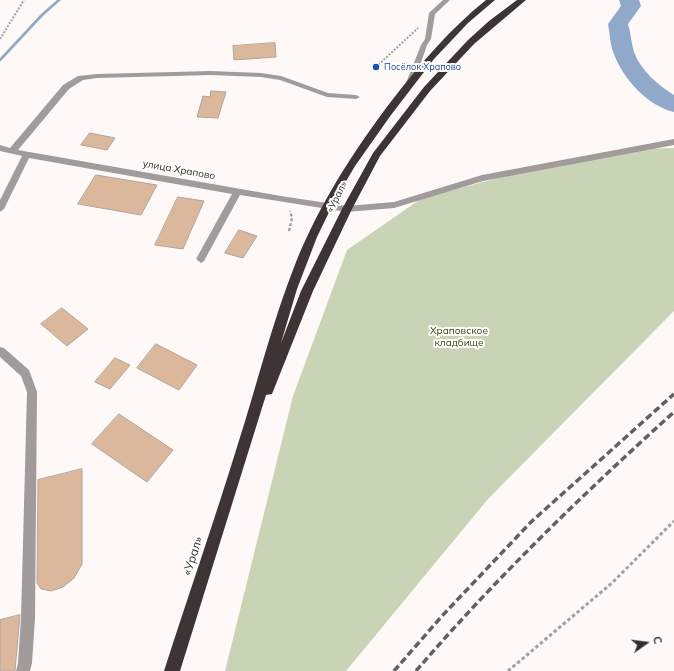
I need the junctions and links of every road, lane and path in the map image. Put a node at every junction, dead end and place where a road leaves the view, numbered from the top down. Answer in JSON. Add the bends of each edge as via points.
{"nodes":[{"id":1,"x":24,"y":0,"type":"edge"},
{"id":2,"x":446,"y":0,"type":"edge"},
{"id":3,"x":491,"y":0,"type":"edge"},
{"id":4,"x":522,"y":0,"type":"edge"},
{"id":5,"x":430,"y":18,"type":"junction"},
{"id":6,"x":0,"y":39,"type":"edge"},
{"id":7,"x":376,"y":67,"type":"dead end"},
{"id":8,"x":410,"y":83,"type":"junction"},
{"id":9,"x":356,"y":97,"type":"dead end"},
{"id":10,"x":674,"y":142,"type":"edge"},
{"id":11,"x":0,"y":148,"type":"edge"},
{"id":12,"x":13,"y":150,"type":"junction"},
{"id":13,"x":28,"y":155,"type":"junction"},
{"id":14,"x":238,"y":191,"type":"junction"},
{"id":15,"x":327,"y":206,"type":"junction"},
{"id":16,"x":288,"y":208,"type":"dead end"},
{"id":17,"x":0,"y":209,"type":"edge"},
{"id":18,"x":347,"y":209,"type":"junction"},
{"id":19,"x":288,"y":231,"type":"dead end"},
{"id":20,"x":201,"y":259,"type":"dead end"},
{"id":21,"x":0,"y":351,"type":"edge"},
{"id":22,"x":244,"y":450,"type":"junction"},
{"id":23,"x":674,"y":521,"type":"edge"},
{"id":24,"x":23,"y":671,"type":"edge"},
{"id":25,"x":172,"y":671,"type":"edge"},
{"id":26,"x":508,"y":671,"type":"edge"}],
"edges":[{"from":1,"to":6,"type":"path"},
{"from":2,"to":5,"type":"street"},
{"from":3,"to":8,"type":"highway","name":"«Урал»","via":[[452,34]]},
{"from":4,"to":18,"type":"highway","name":"«Урал»","via":[[470,42],[427,89],[376,155]]},
{"from":5,"to":7,"type":"path"},
{"from":5,"to":8,"type":"street","via":[[428,39]]},
{"from":8,"to":15,"type":"highway","name":"«Урал»","via":[[361,148]]},
{"from":9,"to":12,"type":"street","via":[[327,95],[281,78],[261,75],[211,73],[81,78],[66,87]]},
{"from":10,"to":18,"type":"street","name":"улица Храпово","via":[[482,178],[394,205]]},
{"from":11,"to":12,"type":"street","name":"улица Храпово"},
{"from":12,"to":13,"type":"street","name":"улица Храпово"},
{"from":13,"to":14,"type":"street","name":"улица Храпово"},
{"from":13,"to":17,"type":"street"},
{"from":14,"to":15,"type":"street","name":"улица Храпово"},
{"from":14,"to":20,"type":"street"},
{"from":15,"to":18,"type":"street","name":"улица Храпово"},
{"from":15,"to":22,"type":"highway","name":"«Урал»","via":[[292,287]]},
{"from":16,"to":19,"type":"path","via":[[292,214]]},
{"from":18,"to":22,"type":"highway","name":"«Урал»","via":[[307,291]]},
{"from":21,"to":24,"type":"street","via":[[25,374],[32,392],[28,618]]},
{"from":22,"to":25,"type":"highway","name":"«Урал»"},
{"from":23,"to":26,"type":"path","via":[[612,583]]}]}
